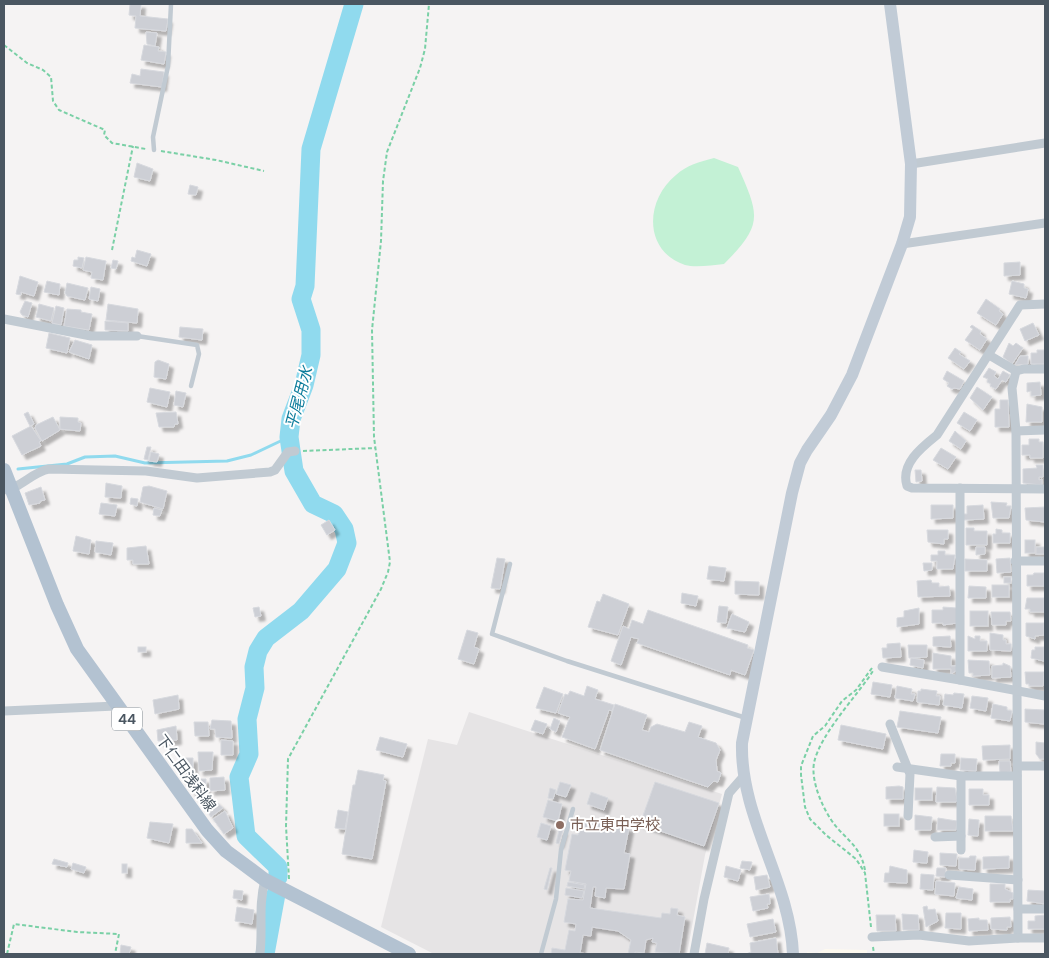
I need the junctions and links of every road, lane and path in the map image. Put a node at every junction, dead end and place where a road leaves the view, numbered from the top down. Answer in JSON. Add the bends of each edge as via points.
{"nodes":[{"id":1,"x":171,"y":4,"type":"edge"},
{"id":2,"x":429,"y":4,"type":"edge"},
{"id":3,"x":890,"y":4,"type":"edge"},
{"id":4,"x":4,"y":45,"type":"edge"},
{"id":5,"x":1045,"y":143,"type":"edge"},
{"id":6,"x":133,"y":146,"type":"junction"},
{"id":7,"x":154,"y":150,"type":"junction"},
{"id":8,"x":912,"y":164,"type":"junction"},
{"id":9,"x":264,"y":171,"type":"dead end"},
{"id":10,"x":1045,"y":223,"type":"edge"},
{"id":11,"x":902,"y":244,"type":"junction"},
{"id":12,"x":112,"y":250,"type":"dead end"},
{"id":13,"x":1045,"y":304,"type":"edge"},
{"id":14,"x":4,"y":319,"type":"edge"},
{"id":15,"x":137,"y":336,"type":"joint"},
{"id":16,"x":989,"y":355,"type":"junction"},
{"id":17,"x":1045,"y":369,"type":"edge"},
{"id":18,"x":1016,"y":371,"type":"junction"},
{"id":19,"x":191,"y":386,"type":"dead end"},
{"id":20,"x":1045,"y":430,"type":"edge"},
{"id":21,"x":1016,"y":431,"type":"junction"},
{"id":22,"x":375,"y":448,"type":"junction"},
{"id":23,"x":292,"y":452,"type":"joint"},
{"id":24,"x":4,"y":470,"type":"edge"},
{"id":25,"x":960,"y":488,"type":"junction"},
{"id":26,"x":1014,"y":488,"type":"junction"},
{"id":27,"x":7,"y":489,"type":"edge"},
{"id":28,"x":1045,"y":489,"type":"edge"},
{"id":29,"x":1045,"y":560,"type":"edge"},
{"id":30,"x":1015,"y":561,"type":"junction"},
{"id":31,"x":510,"y":564,"type":"dead end"},
{"id":32,"x":882,"y":667,"type":"junction"},
{"id":33,"x":960,"y":680,"type":"junction"},
{"id":34,"x":1018,"y":691,"type":"junction"},
{"id":35,"x":1045,"y":696,"type":"edge"},
{"id":36,"x":116,"y":706,"type":"junction"},
{"id":37,"x":4,"y":711,"type":"edge"},
{"id":38,"x":746,"y":718,"type":"junction"},
{"id":39,"x":890,"y":724,"type":"dead end"},
{"id":40,"x":1018,"y":766,"type":"junction"},
{"id":41,"x":1045,"y":766,"type":"edge"},
{"id":42,"x":897,"y":767,"type":"dead end"},
{"id":43,"x":908,"y":769,"type":"junction"},
{"id":44,"x":961,"y":776,"type":"junction"},
{"id":45,"x":1017,"y":776,"type":"junction"},
{"id":46,"x":743,"y":777,"type":"junction"},
{"id":47,"x":573,"y":809,"type":"dead end"},
{"id":48,"x":908,"y":816,"type":"dead end"},
{"id":49,"x":961,"y":836,"type":"junction"},
{"id":50,"x":934,"y":837,"type":"dead end"},
{"id":51,"x":961,"y":850,"type":"dead end"},
{"id":52,"x":865,"y":873,"type":"junction"},
{"id":53,"x":949,"y":875,"type":"dead end"},
{"id":54,"x":265,"y":880,"type":"junction"},
{"id":55,"x":1018,"y":880,"type":"junction"},
{"id":56,"x":292,"y":893,"type":"junction"},
{"id":57,"x":1018,"y":908,"type":"junction"},
{"id":58,"x":1045,"y":909,"type":"edge"},
{"id":59,"x":872,"y":937,"type":"junction"},
{"id":60,"x":1018,"y":938,"type":"junction"},
{"id":61,"x":1045,"y":938,"type":"edge"},
{"id":62,"x":7,"y":954,"type":"edge"},
{"id":63,"x":115,"y":954,"type":"edge"},
{"id":64,"x":260,"y":954,"type":"edge"},
{"id":65,"x":409,"y":954,"type":"edge"},
{"id":66,"x":541,"y":954,"type":"edge"},
{"id":67,"x":694,"y":954,"type":"edge"},
{"id":68,"x":794,"y":954,"type":"edge"},
{"id":69,"x":874,"y":954,"type":"edge"}],
"edges":[{"from":1,"to":7,"type":"lane","via":[[168,66],[153,137]]},
{"from":2,"to":22,"type":"path","via":[[420,68],[384,166],[372,330]]},
{"from":3,"to":8,"type":"street"},
{"from":4,"to":6,"type":"path","via":[[27,64],[51,77],[53,101],[59,110],[105,130],[104,135],[112,143]]},
{"from":5,"to":8,"type":"street"},
{"from":6,"to":7,"type":"path"},
{"from":6,"to":12,"type":"path"},
{"from":7,"to":9,"type":"path"},
{"from":8,"to":11,"type":"street","via":[[912,200]]},
{"from":10,"to":11,"type":"street"},
{"from":11,"to":38,"type":"street","via":[[852,375],[800,463]]},
{"from":13,"to":16,"type":"street","via":[[1020,305]]},
{"from":14,"to":15,"type":"street","via":[[91,336]]},
{"from":15,"to":19,"type":"lane","via":[[197,345],[199,354]]},
{"from":16,"to":18,"type":"street"},
{"from":16,"to":25,"type":"street","via":[[937,435],[919,449],[906,470],[905,480],[912,488]]},
{"from":17,"to":18,"type":"street"},
{"from":18,"to":21,"type":"street","via":[[1012,388]]},
{"from":20,"to":21,"type":"street"},
{"from":21,"to":26,"type":"street"},
{"from":22,"to":23,"type":"path"},
{"from":22,"to":56,"type":"path","via":[[389,549],[388,572],[288,759],[286,826]]},
{"from":23,"to":27,"type":"street","via":[[270,472],[197,478],[146,471],[48,469]]},
{"from":24,"to":27,"type":"main road","name":"下仁田浅科線","number":"44"},
{"from":25,"to":26,"type":"street"},
{"from":25,"to":33,"type":"street"},
{"from":26,"to":28,"type":"street"},
{"from":26,"to":30,"type":"street"},
{"from":27,"to":36,"type":"main road","name":"下仁田浅科線","number":"44","via":[[68,631]]},
{"from":29,"to":30,"type":"street"},
{"from":30,"to":34,"type":"street"},
{"from":31,"to":38,"type":"lane","via":[[492,634]]},
{"from":32,"to":33,"type":"street"},
{"from":32,"to":52,"type":"path","via":[[873,670],[857,695],[848,702],[814,763],[816,783],[830,818],[857,848]]},
{"from":32,"to":52,"type":"path","via":[[870,670],[825,726],[813,736],[801,766],[805,807],[810,818],[856,859]]},
{"from":33,"to":34,"type":"street"},
{"from":34,"to":35,"type":"street"},
{"from":34,"to":40,"type":"street"},
{"from":36,"to":37,"type":"street"},
{"from":36,"to":54,"type":"main road","name":"下仁田浅科線","number":"44","via":[[207,830],[226,850]]},
{"from":38,"to":46,"type":"street","via":[[742,743]]},
{"from":39,"to":43,"type":"street"},
{"from":40,"to":41,"type":"street"},
{"from":40,"to":45,"type":"street"},
{"from":42,"to":43,"type":"street"},
{"from":43,"to":44,"type":"street"},
{"from":43,"to":48,"type":"street"},
{"from":44,"to":45,"type":"street"},
{"from":44,"to":49,"type":"street"},
{"from":45,"to":55,"type":"street"},
{"from":46,"to":67,"type":"street","via":[[729,793]]},
{"from":46,"to":68,"type":"street","via":[[787,912]]},
{"from":47,"to":66,"type":"lane","via":[[561,850],[556,899]]},
{"from":49,"to":50,"type":"street"},
{"from":49,"to":51,"type":"street"},
{"from":52,"to":59,"type":"path"},
{"from":53,"to":55,"type":"street"},
{"from":54,"to":56,"type":"main road","name":"下仁田浅科線","number":"44"},
{"from":54,"to":64,"type":"street","via":[[260,901]]},
{"from":55,"to":57,"type":"street"},
{"from":56,"to":65,"type":"main road","name":"下仁田浅科線","number":"44"},
{"from":57,"to":58,"type":"street"},
{"from":57,"to":60,"type":"street"},
{"from":59,"to":60,"type":"street","via":[[919,935],[968,941]]},
{"from":59,"to":69,"type":"path"},
{"from":60,"to":61,"type":"street"},
{"from":62,"to":63,"type":"path","via":[[14,924],[119,934]]}]}
